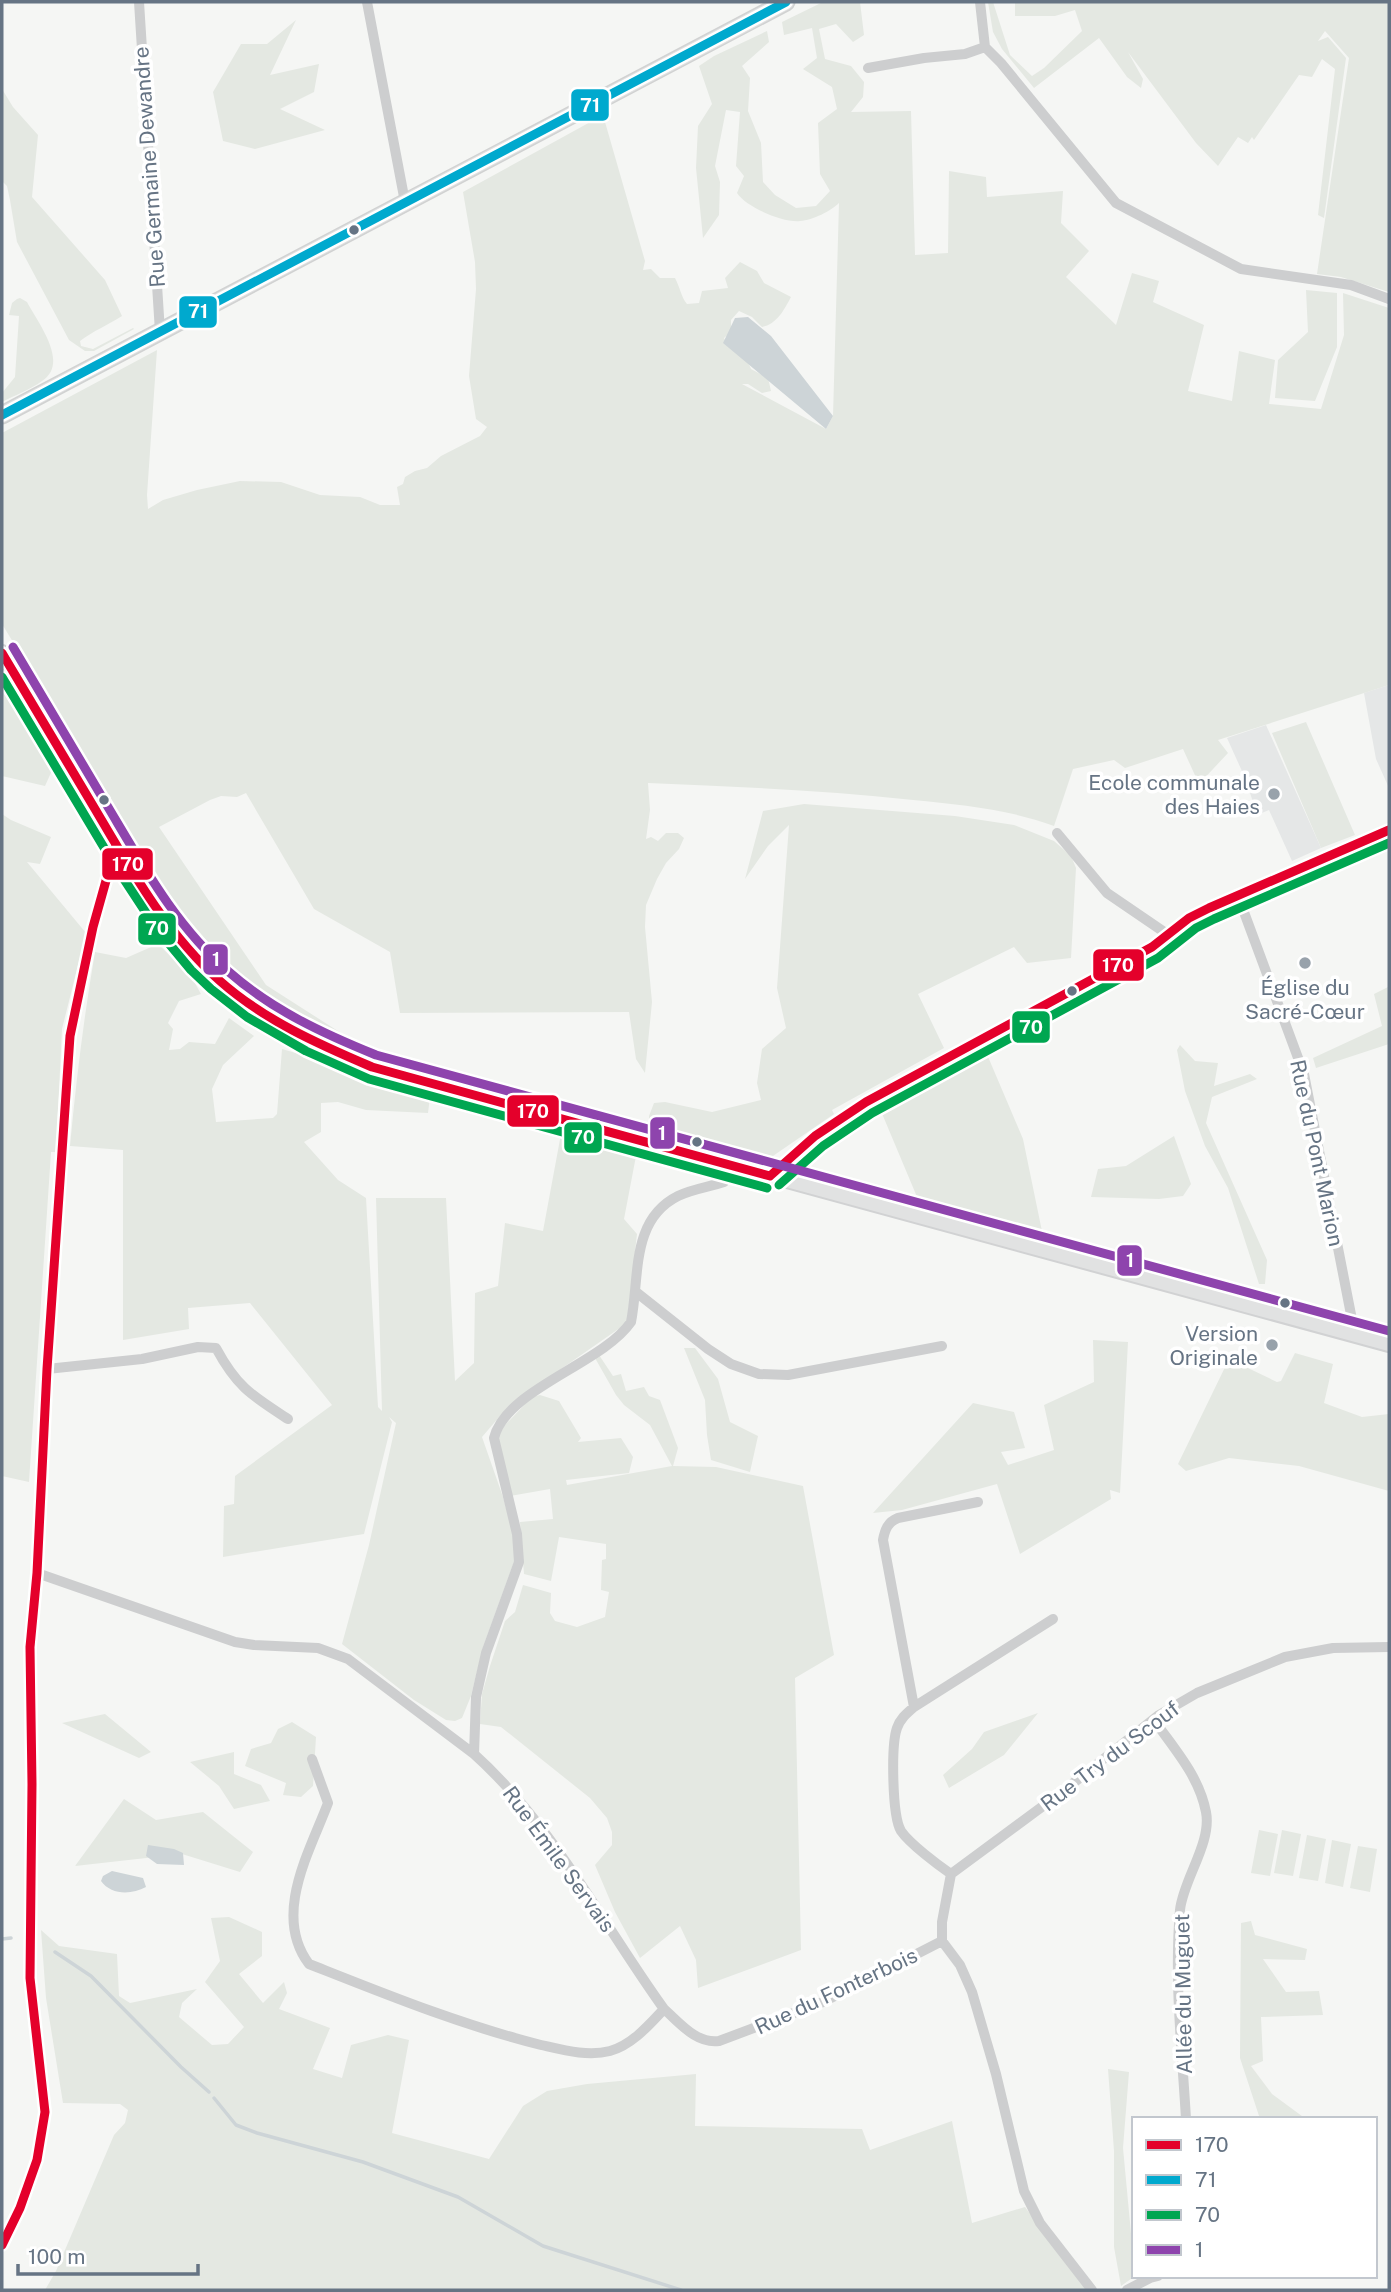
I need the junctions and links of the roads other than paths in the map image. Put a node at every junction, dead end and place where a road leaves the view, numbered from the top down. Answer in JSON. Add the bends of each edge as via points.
{"nodes":[{"id":1,"x":139,"y":2,"type":"edge"},
{"id":2,"x":366,"y":2,"type":"edge"},
{"id":3,"x":786,"y":2,"type":"edge"},
{"id":4,"x":980,"y":2,"type":"edge"},
{"id":5,"x":985,"y":47,"type":"junction"},
{"id":6,"x":869,"y":68,"type":"dead end"},
{"id":7,"x":405,"y":202,"type":"junction"},
{"id":8,"x":1389,"y":299,"type":"edge"},
{"id":9,"x":160,"y":332,"type":"junction"},
{"id":10,"x":2,"y":415,"type":"edge"},
{"id":11,"x":2,"y":653,"type":"edge"},
{"id":12,"x":1389,"y":830,"type":"edge"},
{"id":13,"x":1057,"y":833,"type":"dead end"},
{"id":14,"x":116,"y":845,"type":"junction"},
{"id":15,"x":1238,"y":896,"type":"junction"},
{"id":16,"x":1170,"y":936,"type":"junction"},
{"id":17,"x":731,"y":1165,"type":"junction"},
{"id":18,"x":770,"y":1176,"type":"junction"},
{"id":19,"x":636,"y":1292,"type":"junction"},
{"id":20,"x":1355,"y":1335,"type":"junction"},
{"id":21,"x":1389,"y":1344,"type":"edge"},
{"id":22,"x":942,"y":1346,"type":"dead end"},
{"id":23,"x":47,"y":1369,"type":"junction"},
{"id":24,"x":288,"y":1419,"type":"dead end"},
{"id":25,"x":978,"y":1502,"type":"dead end"},
{"id":26,"x":37,"y":1573,"type":"junction"},
{"id":27,"x":1053,"y":1619,"type":"dead end"},
{"id":28,"x":1389,"y":1647,"type":"edge"},
{"id":29,"x":914,"y":1707,"type":"junction"},
{"id":30,"x":1154,"y":1720,"type":"junction"},
{"id":31,"x":474,"y":1754,"type":"junction"},
{"id":32,"x":312,"y":1759,"type":"dead end"},
{"id":33,"x":951,"y":1874,"type":"junction"},
{"id":34,"x":942,"y":1941,"type":"junction"},
{"id":35,"x":664,"y":2008,"type":"junction"},
{"id":36,"x":1186,"y":2117,"type":"edge"},
{"id":37,"x":2,"y":2245,"type":"edge"},
{"id":38,"x":1150,"y":2278,"type":"edge"},
{"id":39,"x":1092,"y":2290,"type":"edge"},
{"id":40,"x":1127,"y":2290,"type":"edge"}],
"edges":[{"from":1,"to":9,"type":"street","name":"Rue Germaine Dewandre"},
{"from":2,"to":7,"type":"street"},
{"from":3,"to":7,"type":"main road"},
{"from":4,"to":5,"type":"street"},
{"from":5,"to":6,"type":"street"},
{"from":5,"to":8,"type":"street","via":[[1116,203],[1241,269],[1351,285]]},
{"from":7,"to":9,"type":"main road"},
{"from":9,"to":10,"type":"main road"},
{"from":11,"to":14,"type":"main road"},
{"from":12,"to":15,"type":"street"},
{"from":13,"to":16,"type":"street","via":[[1107,893]]},
{"from":14,"to":17,"type":"main road","via":[[155,909],[220,981],[324,1048],[372,1068]]},
{"from":14,"to":23,"type":"street","via":[[70,1036]]},
{"from":15,"to":16,"type":"street","via":[[1189,918]]},
{"from":15,"to":20,"type":"street","name":"Rue du Pont Marion","via":[[1304,1073]]},
{"from":16,"to":18,"type":"street","via":[[866,1102],[789,1156]]},
{"from":17,"to":18,"type":"main road"},
{"from":17,"to":19,"type":"street","via":[[724,1182],[679,1196],[648,1222],[641,1239]]},
{"from":18,"to":20,"type":"main road"},
{"from":19,"to":22,"type":"street","via":[[708,1349],[759,1374],[788,1376]]},
{"from":19,"to":31,"type":"street","via":[[625,1331],[531,1394],[494,1434],[519,1562],[486,1653],[476,1697]]},
{"from":20,"to":21,"type":"main road"},
{"from":23,"to":24,"type":"street","via":[[216,1348],[242,1386]]},
{"from":23,"to":26,"type":"street"},
{"from":25,"to":29,"type":"street","via":[[898,1518],[885,1532]]},
{"from":26,"to":31,"type":"street","name":"Rue Émile Servais","via":[[235,1642],[335,1653],[362,1667]]},
{"from":26,"to":37,"type":"street","via":[[30,1647],[30,1978],[46,2112],[37,2160]]},
{"from":27,"to":29,"type":"street"},
{"from":28,"to":30,"type":"street","name":"Rue Try du Scouf","via":[[1333,1648],[1285,1657],[1197,1693]]},
{"from":29,"to":33,"type":"street","via":[[902,1717],[894,1742],[894,1812],[901,1831]]},
{"from":30,"to":33,"type":"street","name":"Rue Try du Scouf"},
{"from":30,"to":36,"type":"street","name":"Allée du Muguet","via":[[1199,1784],[1207,1816],[1180,1906]]},
{"from":31,"to":35,"type":"street","name":"Rue Émile Servais","via":[[512,1790]]},
{"from":32,"to":35,"type":"street","via":[[328,1803],[294,1897],[295,1932],[309,1964],[495,2033],[582,2053],[617,2049]]},
{"from":33,"to":34,"type":"street"},
{"from":34,"to":35,"type":"street","name":"Rue du Fonterbois","via":[[823,2002],[719,2041],[697,2037]]},
{"from":34,"to":39,"type":"street","name":"Rue du Fonterbois","via":[[972,1992],[1024,2191],[1040,2223]]},
{"from":38,"to":40,"type":"street"}]}
